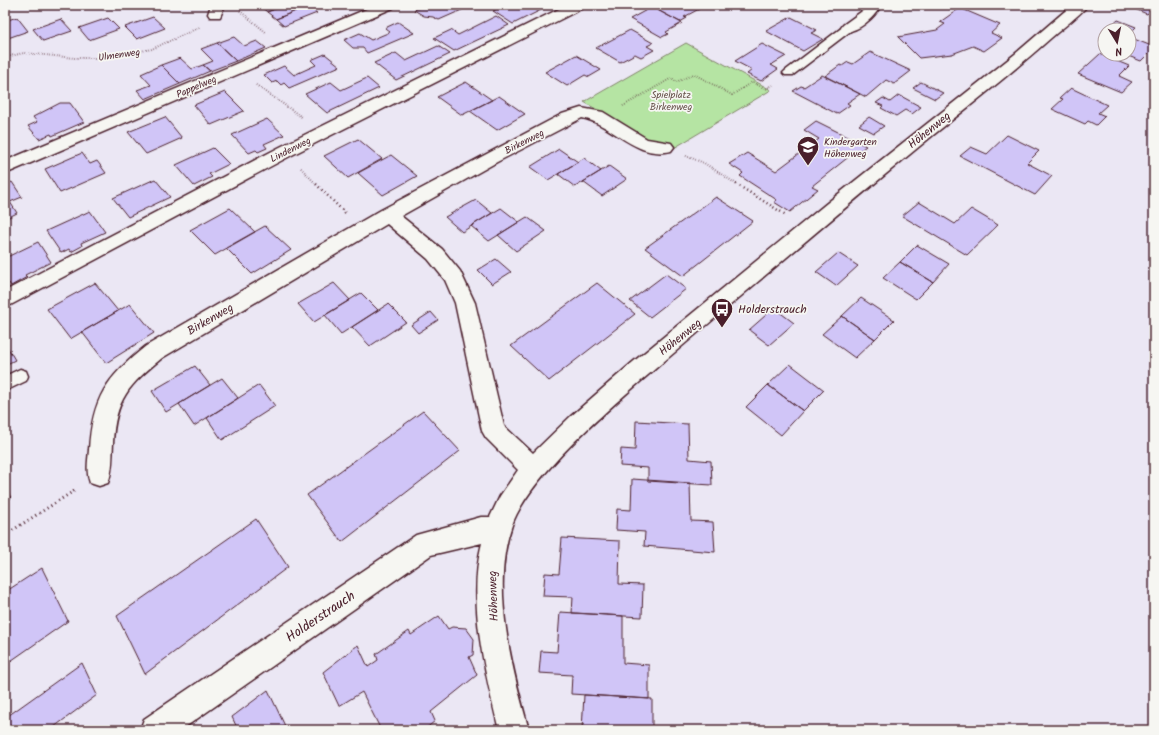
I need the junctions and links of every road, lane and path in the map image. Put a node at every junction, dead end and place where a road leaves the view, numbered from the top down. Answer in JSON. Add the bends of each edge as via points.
{"nodes":[{"id":1,"x":388,"y":5,"type":"edge"},
{"id":2,"x":578,"y":5,"type":"edge"},
{"id":3,"x":874,"y":5,"type":"edge"},
{"id":4,"x":1081,"y":5,"type":"edge"},
{"id":5,"x":217,"y":9,"type":"edge"},
{"id":6,"x":239,"y":10,"type":"dead end"},
{"id":7,"x":848,"y":28,"type":"joint"},
{"id":8,"x":286,"y":48,"type":"junction"},
{"id":9,"x":5,"y":57,"type":"edge"},
{"id":10,"x":234,"y":70,"type":"junction"},
{"id":11,"x":789,"y":73,"type":"dead end"},
{"id":12,"x":768,"y":88,"type":"dead end"},
{"id":13,"x":581,"y":114,"type":"junction"},
{"id":14,"x":323,"y":132,"type":"junction"},
{"id":15,"x":665,"y":147,"type":"joint"},
{"id":16,"x":286,"y":151,"type":"junction"},
{"id":17,"x":5,"y":168,"type":"edge"},
{"id":18,"x":388,"y":215,"type":"junction"},
{"id":19,"x":362,"y":230,"type":"junction"},
{"id":20,"x":806,"y":230,"type":"junction"},
{"id":21,"x":5,"y":300,"type":"edge"},
{"id":22,"x":20,"y":376,"type":"dead end"},
{"id":23,"x":5,"y":384,"type":"edge"},
{"id":24,"x":533,"y":469,"type":"junction"},
{"id":25,"x":99,"y":475,"type":"joint"},
{"id":26,"x":497,"y":529,"type":"junction"},
{"id":27,"x":5,"y":535,"type":"edge"},
{"id":28,"x":155,"y":730,"type":"edge"},
{"id":29,"x":514,"y":730,"type":"edge"}],
"edges":[{"from":1,"to":8,"type":"street","name":"Pappelweg"},
{"from":2,"to":14,"type":"street","name":"Lindenweg"},
{"from":3,"to":7,"type":"street","via":[[871,11]]},
{"from":4,"to":20,"type":"street","name":"Höhenweg","via":[[1022,56]]},
{"from":5,"to":9,"type":"path","name":"Ulmenweg","via":[[198,28],[152,49],[104,58],[24,53]]},
{"from":6,"to":8,"type":"path"},
{"from":7,"to":11,"type":"lane"},
{"from":8,"to":10,"type":"street","name":"Pappelweg"},
{"from":10,"to":14,"type":"path"},
{"from":10,"to":17,"type":"street","name":"Pappelweg"},
{"from":12,"to":13,"type":"path","via":[[752,82],[732,95],[694,74],[676,82],[672,78],[620,107],[608,104]]},
{"from":13,"to":15,"type":"street","via":[[597,116],[643,144]]},
{"from":13,"to":18,"type":"street","name":"Birkenweg","via":[[568,118],[490,158]]},
{"from":14,"to":16,"type":"street","name":"Lindenweg"},
{"from":15,"to":20,"type":"path","via":[[704,163],[772,205]]},
{"from":16,"to":19,"type":"path"},
{"from":16,"to":21,"type":"street","name":"Lindenweg"},
{"from":18,"to":19,"type":"street","name":"Birkenweg"},
{"from":18,"to":24,"type":"street","via":[[435,254],[453,276],[465,303],[494,431]]},
{"from":19,"to":25,"type":"street","name":"Birkenweg","via":[[154,352],[133,369],[115,390],[104,416]]},
{"from":20,"to":24,"type":"street","name":"Höhenweg","via":[[610,394]]},
{"from":22,"to":23,"type":"lane"},
{"from":24,"to":26,"type":"street","name":"Höhenweg","via":[[512,498]]},
{"from":25,"to":27,"type":"path"},
{"from":26,"to":28,"type":"street","name":"Holderstrauch","via":[[481,530],[425,544]]},
{"from":26,"to":29,"type":"street","name":"Höhenweg","via":[[491,566],[491,597],[495,640]]}]}
